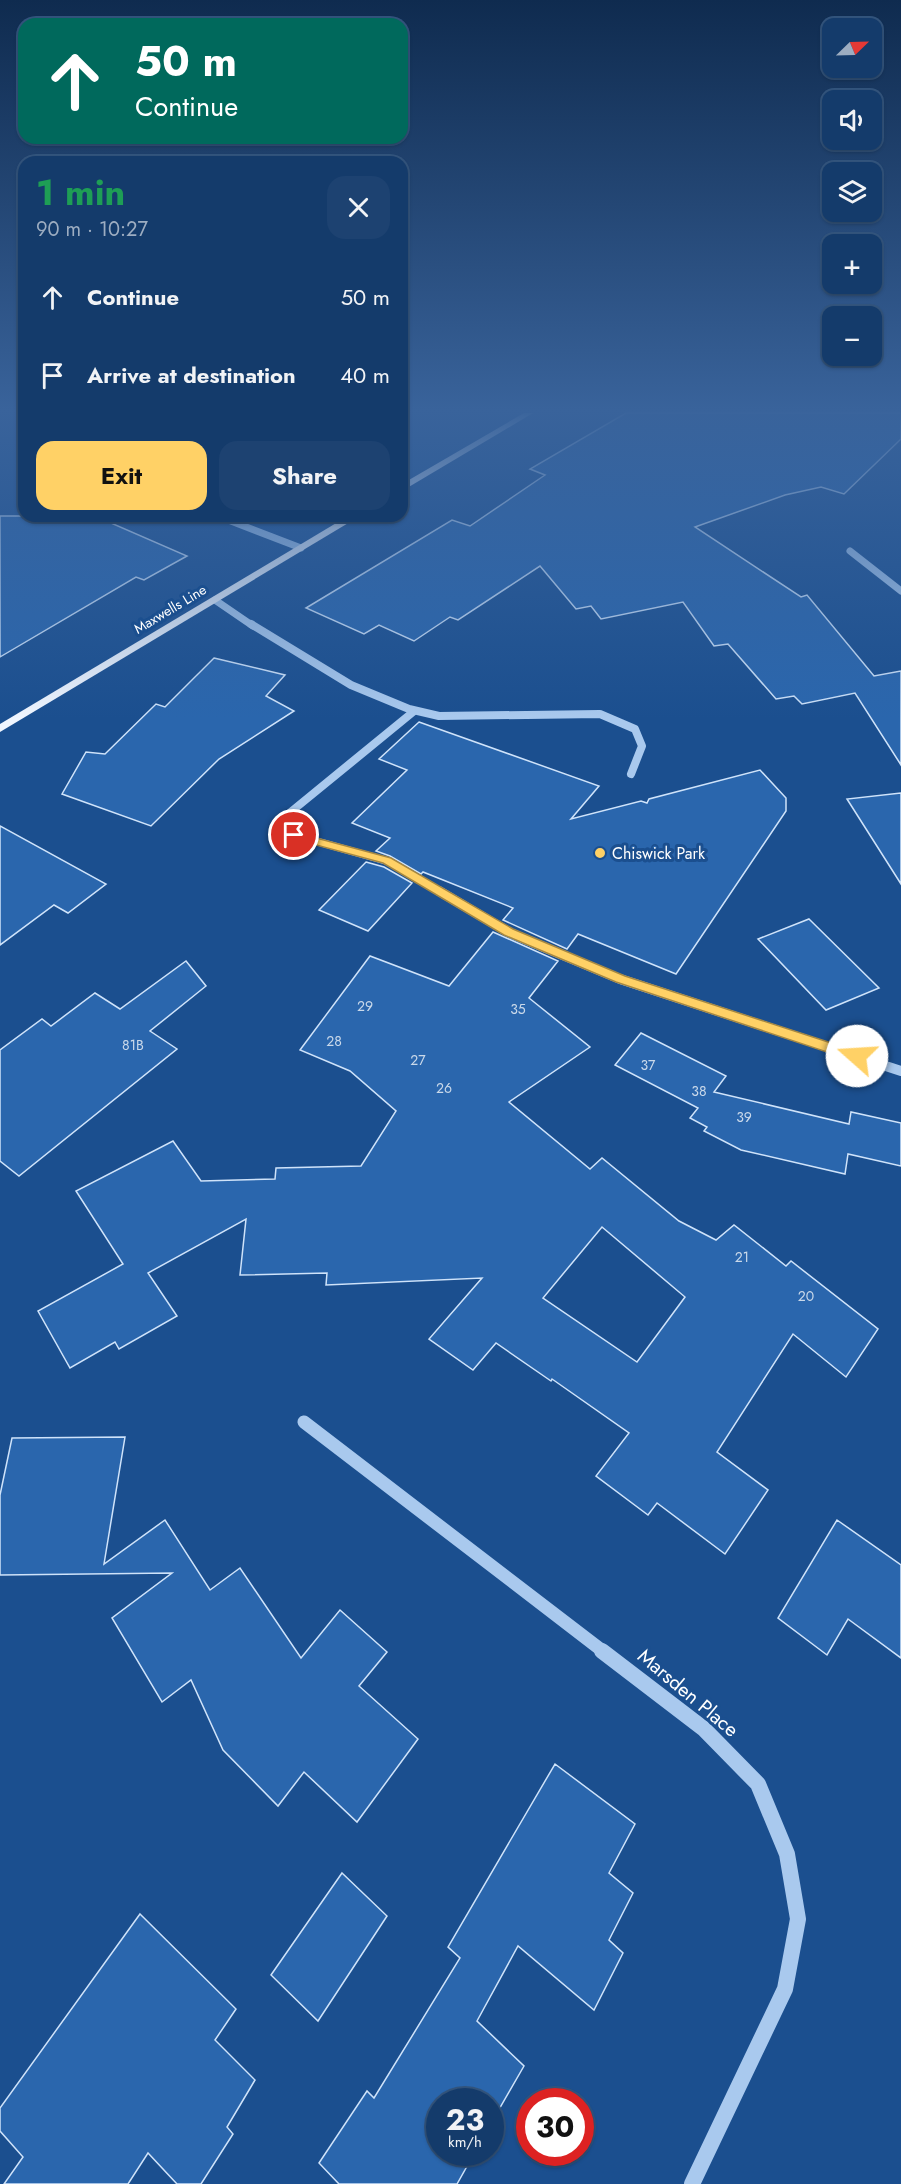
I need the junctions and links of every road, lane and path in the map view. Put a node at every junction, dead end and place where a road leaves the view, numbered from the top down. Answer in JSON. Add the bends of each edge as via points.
{"nodes":[{"id":1,"x":234,"y":522,"type":"edge"},
{"id":2,"x":346,"y":522,"type":"edge"},
{"id":3,"x":301,"y":548,"type":"junction"},
{"id":4,"x":850,"y":551,"type":"dead end"},
{"id":5,"x":901,"y":591,"type":"edge"},
{"id":6,"x":215,"y":600,"type":"junction"},
{"id":7,"x":413,"y":712,"type":"junction"},
{"id":8,"x":0,"y":729,"type":"edge"},
{"id":9,"x":632,"y":774,"type":"dead end"},
{"id":10,"x":901,"y":1071,"type":"edge"},
{"id":11,"x":304,"y":1422,"type":"dead end"},
{"id":12,"x":692,"y":2184,"type":"edge"}],
"edges":[{"from":1,"to":3,"type":"street"},
{"from":2,"to":3,"type":"main road","name":"Maxwells Line"},
{"from":3,"to":6,"type":"main road","name":"Maxwells Line"},
{"from":4,"to":5,"type":"street"},
{"from":6,"to":7,"type":"street","via":[[324,672]]},
{"from":6,"to":8,"type":"main road","name":"Maxwells Line"},
{"from":7,"to":9,"type":"street","via":[[439,716],[600,714],[635,729],[642,746]]},
{"from":7,"to":10,"type":"street","via":[[287,815],[294,835],[387,861],[508,932],[620,979]]},
{"from":11,"to":12,"type":"street","name":"Marsden Place","via":[[704,1729],[758,1784],[787,1854],[798,1919],[785,1989]]}]}
